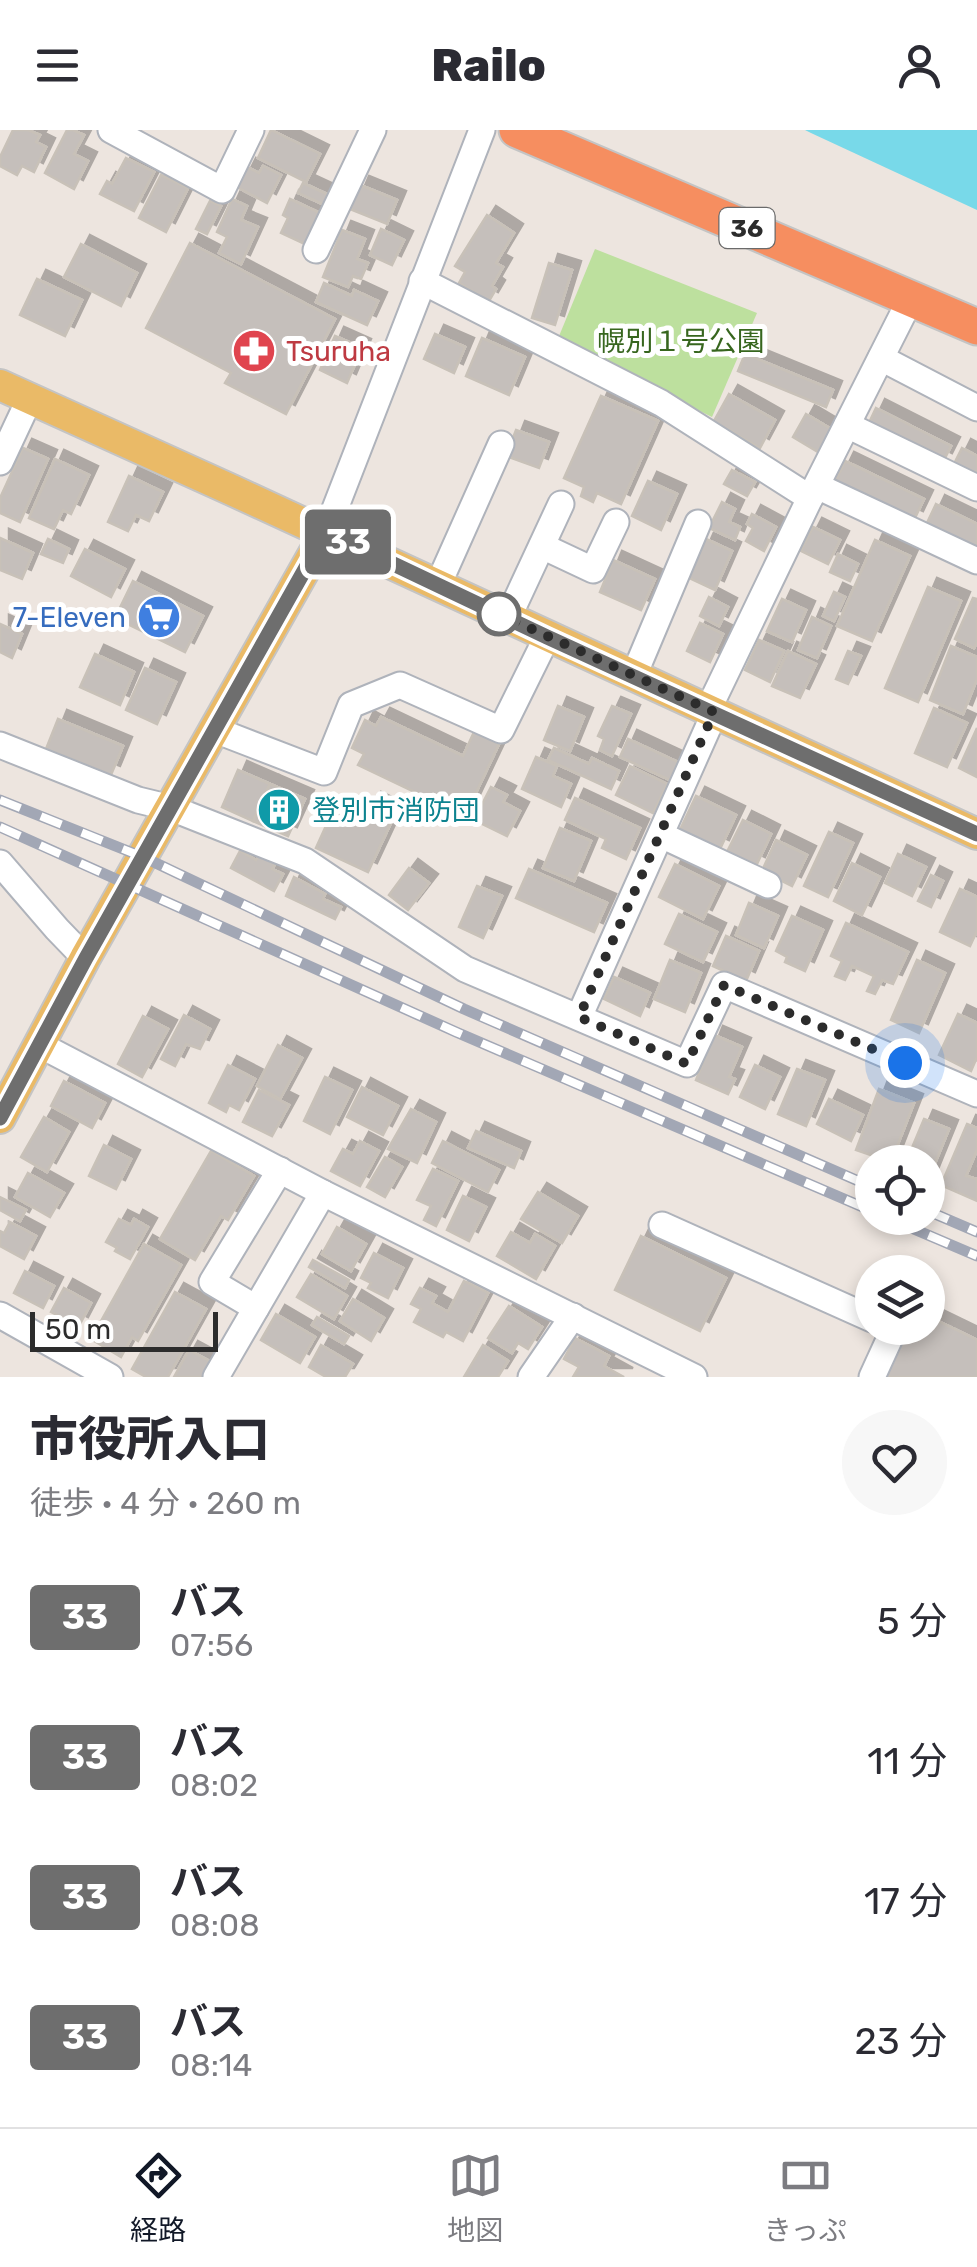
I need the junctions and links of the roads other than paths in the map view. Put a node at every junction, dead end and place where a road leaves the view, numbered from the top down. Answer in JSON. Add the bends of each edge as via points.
{"nodes":[{"id":1,"x":112,"y":130,"type":"edge"},
{"id":2,"x":251,"y":130,"type":"edge"},
{"id":3,"x":373,"y":130,"type":"edge"},
{"id":4,"x":482,"y":130,"type":"edge"},
{"id":5,"x":517,"y":130,"type":"edge"},
{"id":6,"x":316,"y":250,"type":"dead end"},
{"id":7,"x":422,"y":281,"type":"junction"},
{"id":8,"x":911,"y":298,"type":"junction"},
{"id":9,"x":977,"y":327,"type":"edge"},
{"id":10,"x":881,"y":358,"type":"junction"},
{"id":11,"x":0,"y":385,"type":"edge"},
{"id":12,"x":30,"y":398,"type":"junction"},
{"id":13,"x":977,"y":408,"type":"edge"},
{"id":14,"x":848,"y":424,"type":"junction"},
{"id":15,"x":501,"y":444,"type":"dead end"},
{"id":16,"x":0,"y":462,"type":"edge"},
{"id":17,"x":977,"y":488,"type":"edge"},
{"id":18,"x":814,"y":492,"type":"junction"},
{"id":19,"x":561,"y":504,"type":"dead end"},
{"id":20,"x":616,"y":522,"type":"dead end"},
{"id":21,"x":698,"y":524,"type":"dead end"},
{"id":22,"x":326,"y":532,"type":"junction"},
{"id":23,"x":542,"y":546,"type":"junction"},
{"id":24,"x":977,"y":561,"type":"edge"},
{"id":25,"x":438,"y":585,"type":"junction"},
{"id":26,"x":508,"y":618,"type":"junction"},
{"id":27,"x":547,"y":637,"type":"junction"},
{"id":28,"x":634,"y":675,"type":"junction"},
{"id":29,"x":711,"y":711,"type":"junction"},
{"id":30,"x":215,"y":730,"type":"junction"},
{"id":31,"x":0,"y":746,"type":"edge"},
{"id":32,"x":171,"y":808,"type":"junction"},
{"id":33,"x":977,"y":834,"type":"edge"},
{"id":34,"x":661,"y":835,"type":"junction"},
{"id":35,"x":0,"y":863,"type":"edge"},
{"id":36,"x":768,"y":885,"type":"dead end"},
{"id":37,"x":86,"y":958,"type":"junction"},
{"id":38,"x":579,"y":1017,"type":"junction"},
{"id":39,"x":40,"y":1045,"type":"junction"},
{"id":40,"x":977,"y":1094,"type":"edge"},
{"id":41,"x":0,"y":1118,"type":"edge"},
{"id":42,"x":280,"y":1170,"type":"junction"},
{"id":43,"x":323,"y":1193,"type":"junction"},
{"id":44,"x":662,"y":1224,"type":"dead end"},
{"id":45,"x":256,"y":1308,"type":"junction"},
{"id":46,"x":855,"y":1311,"type":"edge"},
{"id":47,"x":0,"y":1315,"type":"edge"},
{"id":48,"x":573,"y":1316,"type":"junction"},
{"id":49,"x":887,"y":1345,"type":"edge"},
{"id":50,"x":93,"y":1373,"type":"edge"},
{"id":51,"x":216,"y":1377,"type":"edge"},
{"id":52,"x":531,"y":1377,"type":"edge"},
{"id":53,"x":694,"y":1377,"type":"edge"},
{"id":54,"x":872,"y":1377,"type":"edge"}],
"edges":[{"from":1,"to":2,"type":"street","via":[[222,190]]},
{"from":3,"to":6,"type":"street"},
{"from":4,"to":7,"type":"street"},
{"from":5,"to":8,"type":"highway","number":"36"},
{"from":7,"to":18,"type":"street","via":[[662,403]]},
{"from":7,"to":22,"type":"street"},
{"from":8,"to":9,"type":"highway","number":"36"},
{"from":8,"to":10,"type":"street"},
{"from":10,"to":13,"type":"street"},
{"from":10,"to":14,"type":"street"},
{"from":11,"to":12,"type":"main road"},
{"from":12,"to":16,"type":"street"},
{"from":12,"to":22,"type":"main road"},
{"from":14,"to":17,"type":"street"},
{"from":14,"to":18,"type":"street"},
{"from":15,"to":25,"type":"street"},
{"from":18,"to":24,"type":"street"},
{"from":18,"to":29,"type":"street"},
{"from":19,"to":23,"type":"street"},
{"from":20,"to":23,"type":"street","via":[[593,570]]},
{"from":21,"to":28,"type":"street"},
{"from":22,"to":25,"type":"main road"},
{"from":22,"to":30,"type":"main road"},
{"from":23,"to":26,"type":"street"},
{"from":25,"to":26,"type":"main road"},
{"from":26,"to":27,"type":"main road"},
{"from":27,"to":28,"type":"main road"},
{"from":27,"to":30,"type":"street","via":[[501,730],[400,685],[351,705],[324,772]]},
{"from":28,"to":29,"type":"main road"},
{"from":29,"to":33,"type":"main road"},
{"from":29,"to":34,"type":"street"},
{"from":30,"to":32,"type":"main road"},
{"from":31,"to":32,"type":"street"},
{"from":32,"to":37,"type":"main road"},
{"from":32,"to":38,"type":"street","via":[[306,861],[465,969]]},
{"from":34,"to":36,"type":"street"},
{"from":34,"to":38,"type":"street"},
{"from":35,"to":37,"type":"street"},
{"from":37,"to":39,"type":"main road"},
{"from":38,"to":40,"type":"street","via":[[687,1064],[724,985]]},
{"from":39,"to":41,"type":"main road"},
{"from":39,"to":42,"type":"street"},
{"from":42,"to":43,"type":"street"},
{"from":42,"to":45,"type":"street","via":[[212,1282]]},
{"from":43,"to":45,"type":"street"},
{"from":43,"to":48,"type":"street"},
{"from":44,"to":46,"type":"street"},
{"from":45,"to":51,"type":"street"},
{"from":47,"to":50,"type":"street"},
{"from":48,"to":52,"type":"street"},
{"from":48,"to":53,"type":"street"},
{"from":49,"to":54,"type":"street"}]}
